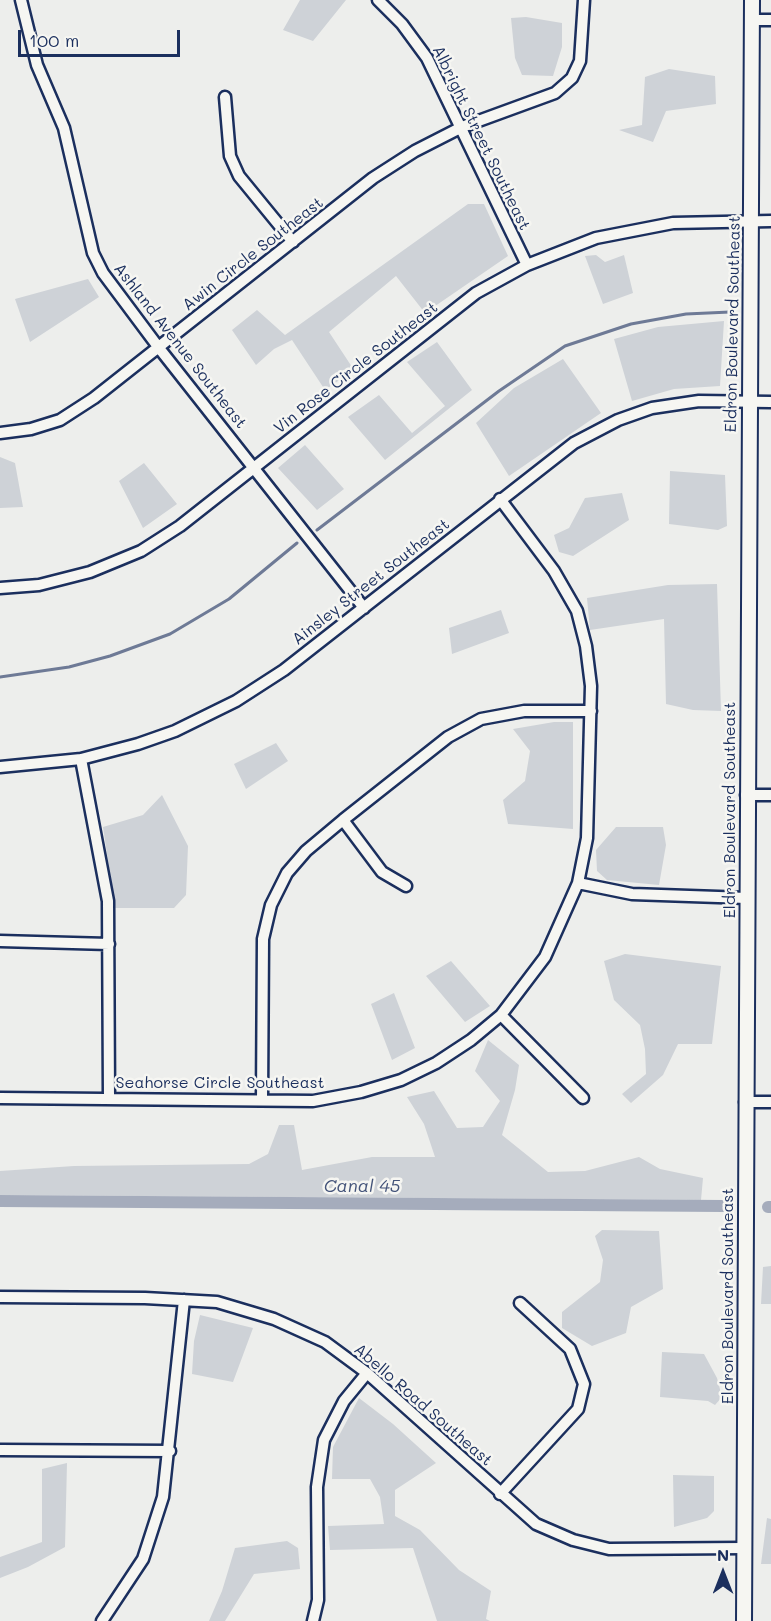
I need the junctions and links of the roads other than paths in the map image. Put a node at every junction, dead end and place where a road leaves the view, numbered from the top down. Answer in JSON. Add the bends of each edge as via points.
{"nodes":[{"id":1,"x":21,"y":0,"type":"edge"},
{"id":2,"x":378,"y":0,"type":"edge"},
{"id":3,"x":584,"y":0,"type":"edge"},
{"id":4,"x":752,"y":0,"type":"edge"},
{"id":5,"x":752,"y":20,"type":"junction"},
{"id":6,"x":771,"y":20,"type":"edge"},
{"id":7,"x":225,"y":97,"type":"dead end"},
{"id":8,"x":462,"y":127,"type":"junction"},
{"id":9,"x":751,"y":221,"type":"junction"},
{"id":10,"x":771,"y":221,"type":"edge"},
{"id":11,"x":293,"y":242,"type":"junction"},
{"id":12,"x":527,"y":265,"type":"junction"},
{"id":13,"x":159,"y":348,"type":"junction"},
{"id":14,"x":748,"y":402,"type":"junction"},
{"id":15,"x":771,"y":402,"type":"edge"},
{"id":16,"x":0,"y":434,"type":"edge"},
{"id":17,"x":254,"y":466,"type":"junction"},
{"id":18,"x":500,"y":499,"type":"junction"},
{"id":19,"x":0,"y":588,"type":"edge"},
{"id":20,"x":364,"y":608,"type":"junction"},
{"id":21,"x":591,"y":711,"type":"junction"},
{"id":22,"x":81,"y":759,"type":"junction"},
{"id":23,"x":0,"y":768,"type":"edge"},
{"id":24,"x":746,"y":795,"type":"junction"},
{"id":25,"x":771,"y":795,"type":"edge"},
{"id":26,"x":342,"y":820,"type":"junction"},
{"id":27,"x":578,"y":883,"type":"junction"},
{"id":28,"x":406,"y":886,"type":"dead end"},
{"id":29,"x":747,"y":898,"type":"junction"},
{"id":30,"x":0,"y":941,"type":"edge"},
{"id":31,"x":109,"y":944,"type":"junction"},
{"id":32,"x":501,"y":1015,"type":"junction"},
{"id":33,"x":0,"y":1098,"type":"edge"},
{"id":34,"x":109,"y":1098,"type":"junction"},
{"id":35,"x":583,"y":1098,"type":"dead end"},
{"id":36,"x":262,"y":1100,"type":"junction"},
{"id":37,"x":745,"y":1102,"type":"junction"},
{"id":38,"x":771,"y":1102,"type":"edge"},
{"id":39,"x":0,"y":1297,"type":"edge"},
{"id":40,"x":184,"y":1300,"type":"junction"},
{"id":41,"x":520,"y":1303,"type":"dead end"},
{"id":42,"x":367,"y":1373,"type":"junction"},
{"id":43,"x":0,"y":1450,"type":"edge"},
{"id":44,"x":170,"y":1451,"type":"junction"},
{"id":45,"x":500,"y":1494,"type":"junction"},
{"id":46,"x":744,"y":1548,"type":"junction"},
{"id":47,"x":102,"y":1621,"type":"edge"},
{"id":48,"x":313,"y":1621,"type":"edge"},
{"id":49,"x":744,"y":1621,"type":"edge"}],
"edges":[{"from":1,"to":13,"type":"street","name":"Ashland Avenue Southeast","via":[[37,65],[64,128],[93,253],[103,273]]},
{"from":2,"to":8,"type":"street","name":"Albright Street Southeast","via":[[427,58]]},
{"from":3,"to":8,"type":"street","name":"Awin Circle Southeast","via":[[580,61],[572,78],[555,93]]},
{"from":4,"to":5,"type":"street","name":"Eldron Boulevard Southeast"},
{"from":5,"to":6,"type":"street"},
{"from":5,"to":9,"type":"street","name":"Eldron Boulevard Southeast"},
{"from":7,"to":11,"type":"street","via":[[230,156],[239,176]]},
{"from":8,"to":11,"type":"street","name":"Awin Circle Southeast","via":[[373,178]]},
{"from":8,"to":12,"type":"street","name":"Albright Street Southeast"},
{"from":9,"to":10,"type":"street","name":"Vin Rose Circle Southeast"},
{"from":9,"to":12,"type":"street","name":"Vin Rose Circle Southeast","via":[[673,223],[629,231],[596,238]]},
{"from":9,"to":14,"type":"street","name":"Eldron Boulevard Southeast"},
{"from":11,"to":13,"type":"street","name":"Awin Circle Southeast"},
{"from":12,"to":17,"type":"street","name":"Vin Rose Circle Southeast","via":[[476,293]]},
{"from":13,"to":16,"type":"street","name":"Awin Circle Southeast","via":[[60,420]]},
{"from":13,"to":17,"type":"street","name":"Ashland Avenue Southeast"},
{"from":14,"to":15,"type":"street","name":"Ainsley Street Southeast"},
{"from":14,"to":18,"type":"street","name":"Ainsley Street Southeast","via":[[699,401],[652,408],[618,420],[574,443]]},
{"from":14,"to":24,"type":"street","name":"Eldron Boulevard Southeast"},
{"from":17,"to":19,"type":"street","name":"Vin Rose Circle Southeast","via":[[180,526],[141,551],[70,578]]},
{"from":17,"to":20,"type":"street","name":"Ashland Avenue Southeast"},
{"from":18,"to":20,"type":"street","name":"Ainsley Street Southeast"},
{"from":18,"to":21,"type":"street","name":"Seahorse Circle Southeast","via":[[554,571],[577,611],[586,646]]},
{"from":20,"to":22,"type":"street","name":"Ainsley Street Southeast","via":[[284,670],[236,701],[176,731]]},
{"from":21,"to":26,"type":"street","via":[[525,711],[481,719],[448,737]]},
{"from":21,"to":27,"type":"street","name":"Seahorse Circle Southeast","via":[[587,838]]},
{"from":22,"to":23,"type":"street","name":"Ainsley Street Southeast"},
{"from":22,"to":31,"type":"street","via":[[108,902]]},
{"from":24,"to":25,"type":"street"},
{"from":24,"to":29,"type":"street","name":"Eldron Boulevard Southeast"},
{"from":26,"to":28,"type":"street","via":[[382,872]]},
{"from":26,"to":36,"type":"street","via":[[286,873],[271,905],[263,939]]},
{"from":27,"to":29,"type":"street","via":[[632,894]]},
{"from":27,"to":32,"type":"street","name":"Seahorse Circle Southeast","via":[[545,957]]},
{"from":29,"to":37,"type":"street","name":"Eldron Boulevard Southeast"},
{"from":30,"to":31,"type":"street"},
{"from":31,"to":34,"type":"street"},
{"from":32,"to":35,"type":"street"},
{"from":32,"to":36,"type":"street","name":"Seahorse Circle Southeast","via":[[436,1063],[401,1080],[313,1101]]},
{"from":33,"to":34,"type":"street","name":"Seahorse Circle Southeast"},
{"from":34,"to":36,"type":"street","name":"Seahorse Circle Southeast"},
{"from":37,"to":38,"type":"street"},
{"from":37,"to":46,"type":"street","name":"Eldron Boulevard Southeast"},
{"from":39,"to":40,"type":"street","name":"Abello Road Southeast"},
{"from":40,"to":42,"type":"street","name":"Abello Road Southeast","via":[[217,1302],[274,1319],[325,1342]]},
{"from":40,"to":44,"type":"street"},
{"from":41,"to":45,"type":"street","via":[[570,1349],[584,1384],[578,1409]]},
{"from":42,"to":45,"type":"street","name":"Abello Road Southeast"},
{"from":42,"to":48,"type":"street","via":[[344,1401],[324,1440],[317,1487],[318,1600]]},
{"from":43,"to":44,"type":"street"},
{"from":44,"to":47,"type":"street","via":[[163,1497],[143,1559]]},
{"from":45,"to":46,"type":"street","name":"Abello Road Southeast","via":[[536,1524],[573,1540],[609,1549]]},
{"from":46,"to":49,"type":"street","name":"Eldron Boulevard Southeast"}]}
